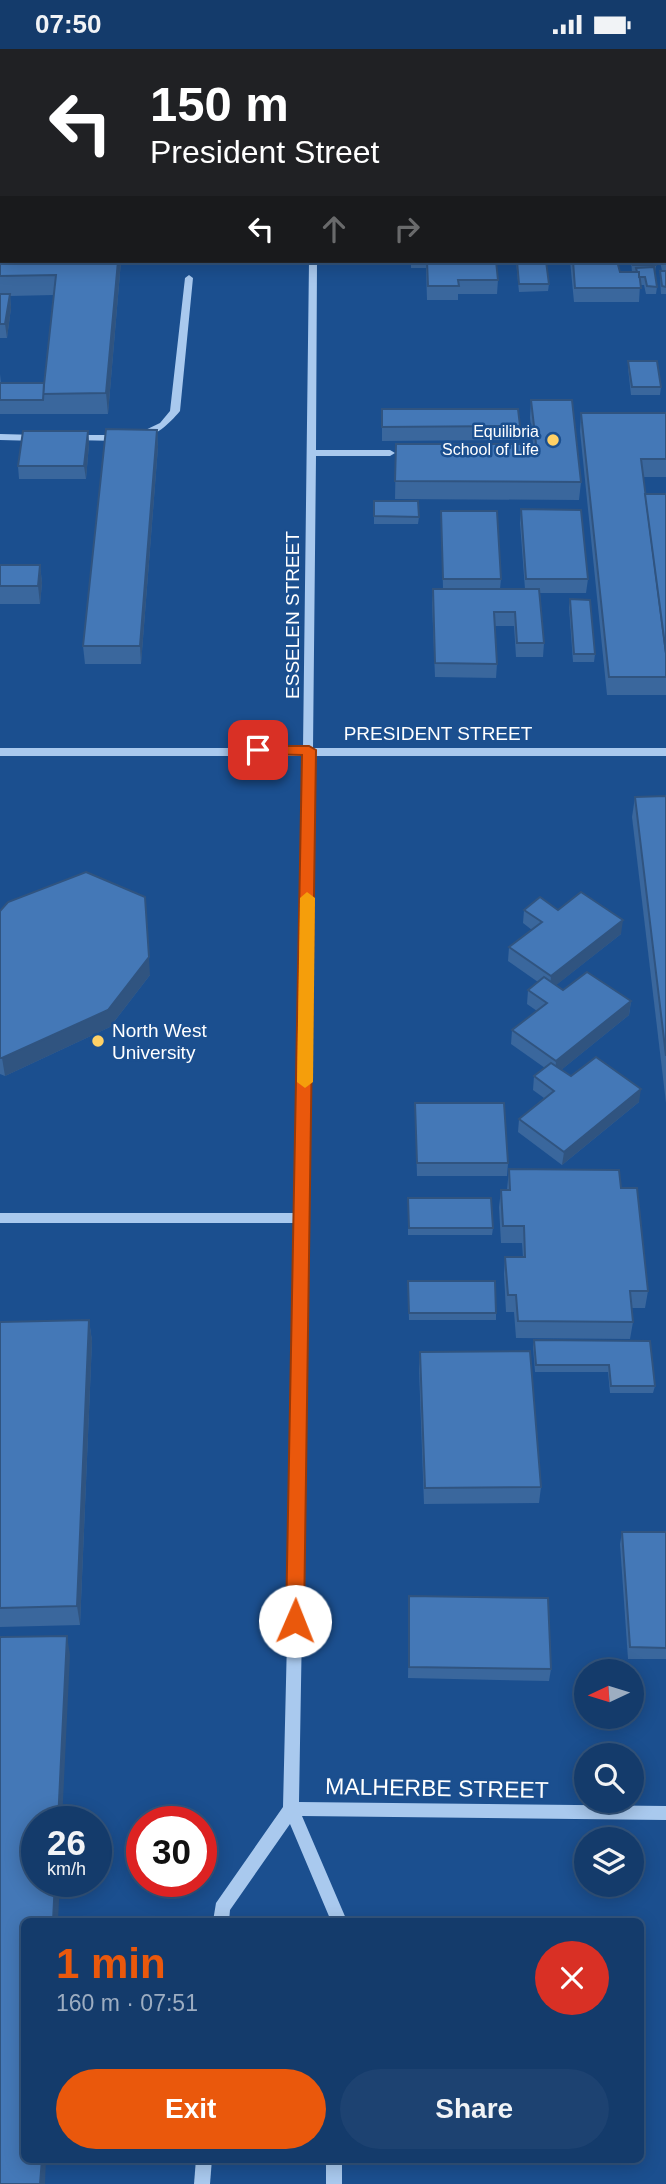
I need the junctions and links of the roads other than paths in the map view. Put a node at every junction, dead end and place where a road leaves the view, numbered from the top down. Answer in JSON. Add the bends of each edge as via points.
{"nodes":[{"id":1,"x":313,"y":263,"type":"edge"},
{"id":2,"x":189,"y":278,"type":"dead end"},
{"id":3,"x":0,"y":437,"type":"edge"},
{"id":4,"x":53,"y":438,"type":"edge"},
{"id":5,"x":66,"y":438,"type":"edge"},
{"id":6,"x":310,"y":453,"type":"junction"},
{"id":7,"x":390,"y":453,"type":"dead end"},
{"id":8,"x":309,"y":750,"type":"junction"},
{"id":9,"x":0,"y":751,"type":"edge"},
{"id":10,"x":666,"y":752,"type":"edge"},
{"id":11,"x":0,"y":1218,"type":"edge"},
{"id":12,"x":303,"y":1218,"type":"junction"},
{"id":13,"x":291,"y":1809,"type":"junction"},
{"id":14,"x":666,"y":1814,"type":"edge"},
{"id":15,"x":222,"y":1918,"type":"edge"},
{"id":16,"x":338,"y":1918,"type":"edge"},
{"id":17,"x":204,"y":2163,"type":"edge"},
{"id":18,"x":334,"y":2163,"type":"edge"},
{"id":19,"x":202,"y":2184,"type":"edge"},
{"id":20,"x":334,"y":2184,"type":"edge"}],
"edges":[{"from":1,"to":6,"type":"street","name":"ESSELEN STREET"},
{"from":2,"to":5,"type":"street","via":[[175,411],[163,425],[137,436]]},
{"from":3,"to":4,"type":"street"},
{"from":6,"to":7,"type":"lane"},
{"from":6,"to":8,"type":"street","name":"ESSELEN STREET"},
{"from":8,"to":9,"type":"street","name":"PRESIDENT STREET"},
{"from":8,"to":10,"type":"street","name":"PRESIDENT STREET"},
{"from":8,"to":12,"type":"street","name":"ESSELEN STREET"},
{"from":11,"to":12,"type":"street"},
{"from":12,"to":13,"type":"street","name":"ESSELEN STREET"},
{"from":13,"to":14,"type":"street","name":"MALHERBE STREET"},
{"from":13,"to":15,"type":"street","via":[[222,1908]]},
{"from":13,"to":16,"type":"street"},
{"from":17,"to":19,"type":"street"},
{"from":18,"to":20,"type":"street"}]}
